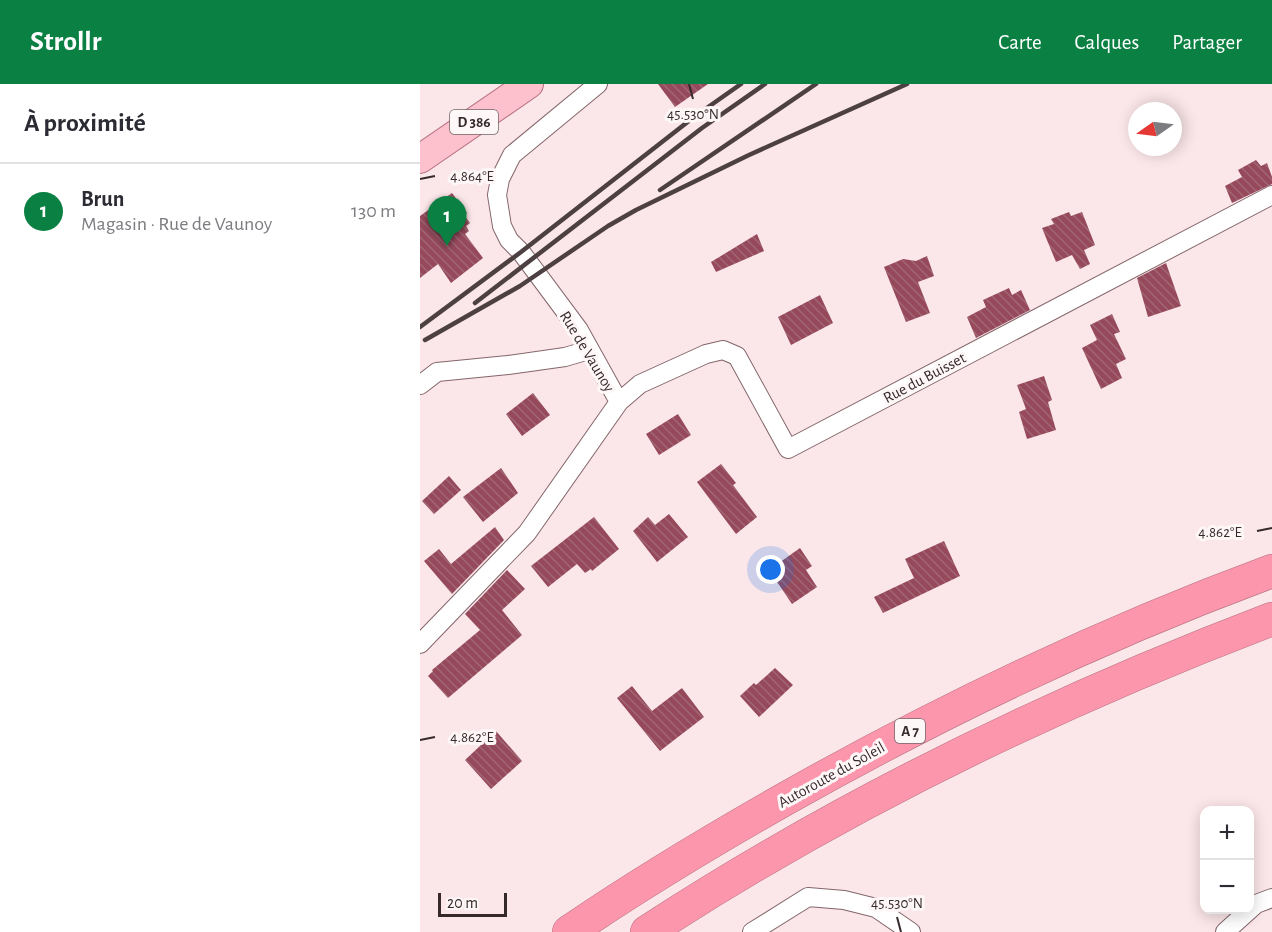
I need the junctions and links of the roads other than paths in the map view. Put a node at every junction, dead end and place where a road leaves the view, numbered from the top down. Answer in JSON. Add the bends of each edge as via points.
{"nodes":[{"id":1,"x":496,"y":84,"type":"edge"},
{"id":2,"x":529,"y":84,"type":"edge"},
{"id":3,"x":598,"y":84,"type":"edge"},
{"id":4,"x":420,"y":152,"type":"edge"},
{"id":5,"x":420,"y":159,"type":"edge"},
{"id":6,"x":1272,"y":195,"type":"edge"},
{"id":7,"x":589,"y":350,"type":"junction"},
{"id":8,"x":420,"y":385,"type":"edge"},
{"id":9,"x":619,"y":402,"type":"junction"},
{"id":10,"x":1272,"y":571,"type":"edge"},
{"id":11,"x":1272,"y":619,"type":"edge"},
{"id":12,"x":420,"y":645,"type":"edge"},
{"id":13,"x":1272,"y":898,"type":"edge"},
{"id":14,"x":569,"y":932,"type":"edge"},
{"id":15,"x":647,"y":932,"type":"edge"},
{"id":16,"x":752,"y":932,"type":"edge"},
{"id":17,"x":911,"y":932,"type":"edge"},
{"id":18,"x":1225,"y":932,"type":"edge"}],
"edges":[{"from":1,"to":4,"type":"main road","number":"D 386"},
{"from":2,"to":5,"type":"main road","number":"D 386"},
{"from":3,"to":7,"type":"street","name":"Rue de Vaunoy","via":[[512,155],[497,195],[502,226],[509,240],[579,330]]},
{"from":6,"to":9,"type":"street","name":"Rue du Buisset","via":[[788,449],[737,356],[723,350],[640,384]]},
{"from":7,"to":8,"type":"street","via":[[565,357],[438,372]]},
{"from":7,"to":9,"type":"street","name":"Rue de Vaunoy"},
{"from":9,"to":12,"type":"street","name":"Rue de Vaunoy","via":[[527,534]]},
{"from":10,"to":14,"type":"highway","name":"Autoroute du Soleil","number":"A 7","via":[[955,707],[719,837]]},
{"from":11,"to":15,"type":"highway","via":[[1095,690],[975,747],[855,808]]},
{"from":13,"to":18,"type":"street","via":[[1256,904]]},
{"from":16,"to":17,"type":"street","via":[[807,897],[876,908]]}]}
